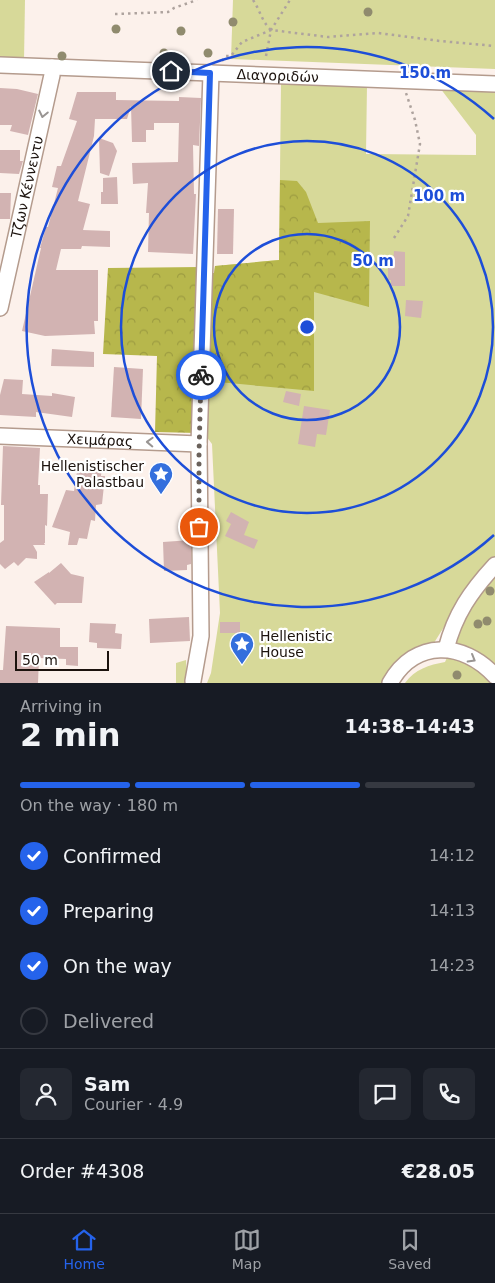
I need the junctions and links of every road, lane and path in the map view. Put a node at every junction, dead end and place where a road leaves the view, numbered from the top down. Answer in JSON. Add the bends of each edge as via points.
{"nodes":[{"id":1,"x":197,"y":0,"type":"edge"},
{"id":2,"x":253,"y":0,"type":"edge"},
{"id":3,"x":290,"y":0,"type":"edge"},
{"id":4,"x":115,"y":14,"type":"dead end"},
{"id":5,"x":271,"y":30,"type":"junction"},
{"id":6,"x":495,"y":46,"type":"edge"},
{"id":7,"x":266,"y":56,"type":"dead end"},
{"id":8,"x":0,"y":65,"type":"edge"},
{"id":9,"x":52,"y":67,"type":"junction"},
{"id":10,"x":210,"y":73,"type":"junction"},
{"id":11,"x":401,"y":80,"type":"junction"},
{"id":12,"x":495,"y":84,"type":"edge"},
{"id":13,"x":394,"y":238,"type":"dead end"},
{"id":14,"x":0,"y":308,"type":"edge"},
{"id":15,"x":0,"y":436,"type":"edge"},
{"id":16,"x":199,"y":444,"type":"junction"},
{"id":17,"x":495,"y":565,"type":"edge"},
{"id":18,"x":446,"y":649,"type":"junction"},
{"id":19,"x":495,"y":676,"type":"edge"},
{"id":20,"x":194,"y":681,"type":"dead end"},
{"id":21,"x":390,"y":683,"type":"edge"}],
"edges":[{"from":1,"to":4,"type":"path","via":[[168,12]]},
{"from":2,"to":5,"type":"path","via":[[265,25]]},
{"from":3,"to":5,"type":"path"},
{"from":5,"to":6,"type":"path","via":[[328,38],[378,33]]},
{"from":5,"to":7,"type":"path"},
{"from":5,"to":10,"type":"path","via":[[242,42]]},
{"from":8,"to":9,"type":"street","name":"Διαγοριδών"},
{"from":9,"to":10,"type":"street","name":"Διαγοριδών"},
{"from":9,"to":14,"type":"street","name":"Τζων Κέννεντυ","one_way":true},
{"from":10,"to":11,"type":"street","name":"Διαγοριδών"},
{"from":10,"to":16,"type":"street"},
{"from":11,"to":12,"type":"street","name":"Διαγοριδών"},
{"from":11,"to":13,"type":"path","via":[[420,144],[408,216]]},
{"from":16,"to":15,"type":"street","name":"Χειμάρας","one_way":true},
{"from":16,"to":20,"type":"street","via":[[200,636]]},
{"from":17,"to":18,"type":"street","via":[[464,605]]},
{"from":18,"to":19,"type":"street","one_way":true,"via":[[468,656]]},
{"from":18,"to":21,"type":"street","via":[[433,650],[409,661]]}]}
